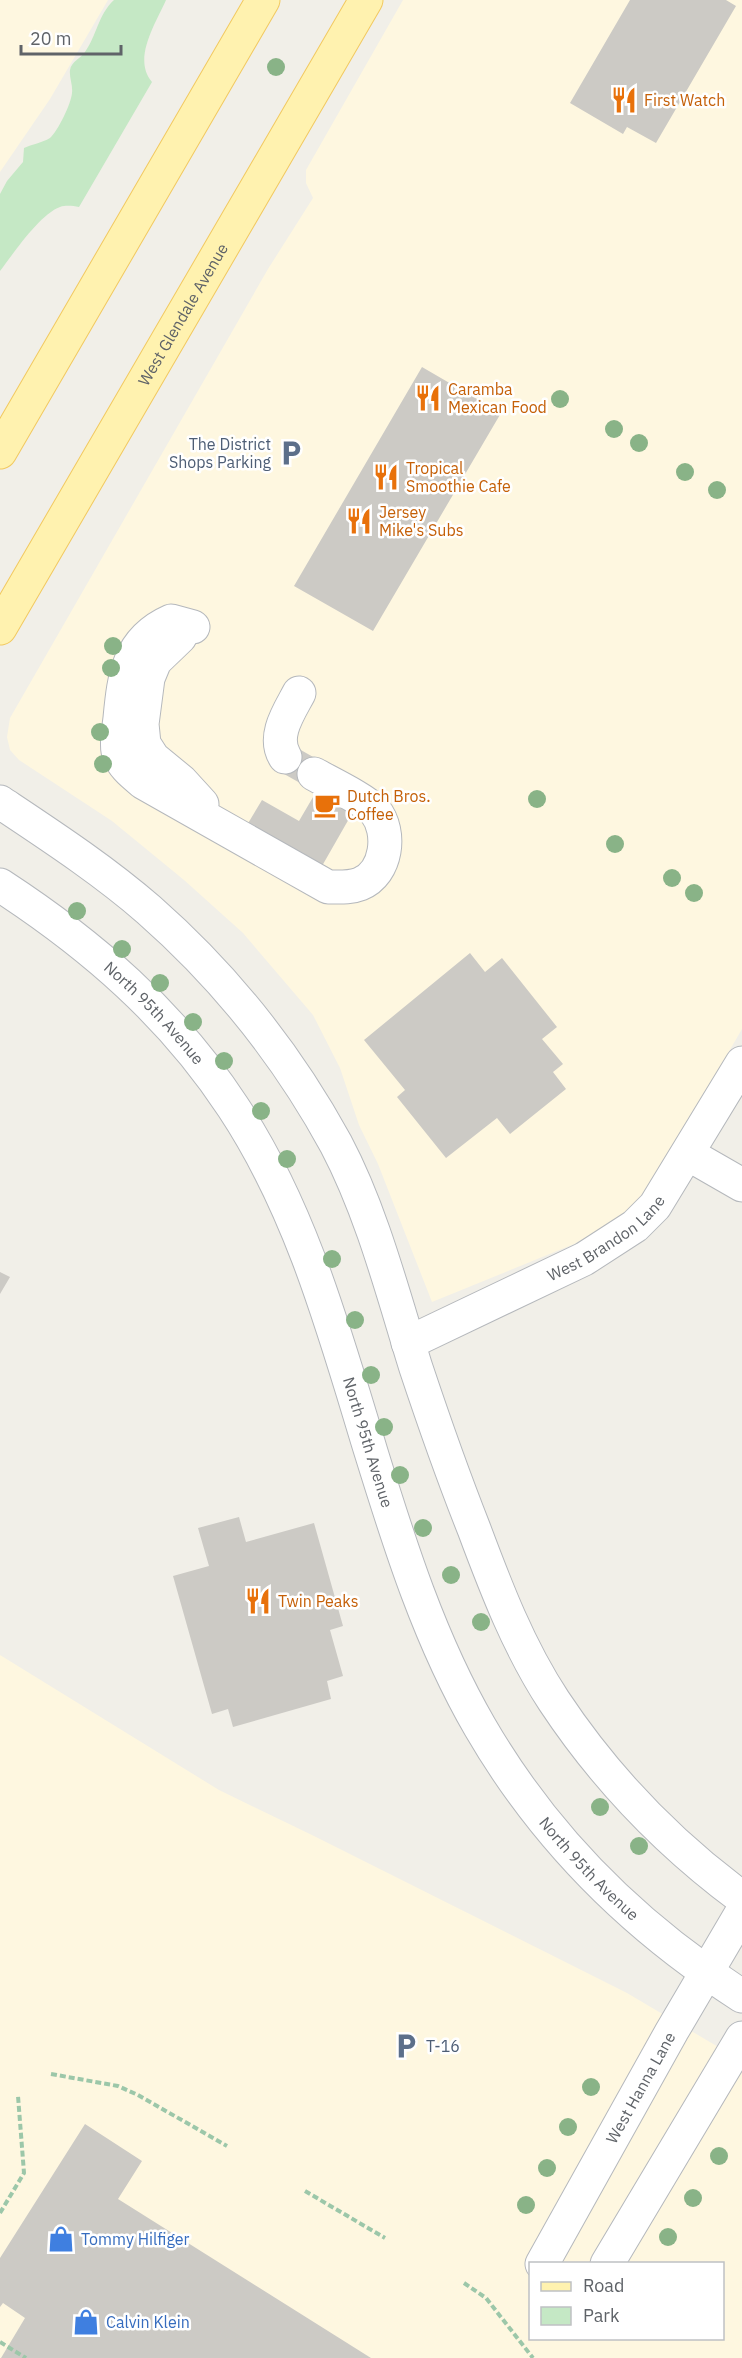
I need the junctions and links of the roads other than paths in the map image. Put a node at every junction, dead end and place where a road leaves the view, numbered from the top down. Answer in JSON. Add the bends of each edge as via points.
{"nodes":[{"id":1,"x":263,"y":0,"type":"edge"},
{"id":2,"x":366,"y":0,"type":"edge"},
{"id":3,"x":0,"y":452,"type":"edge"},
{"id":4,"x":193,"y":627,"type":"dead end"},
{"id":5,"x":0,"y":628,"type":"edge"},
{"id":6,"x":299,"y":693,"type":"dead end"},
{"id":7,"x":285,"y":757,"type":"dead end"},
{"id":8,"x":314,"y":774,"type":"dead end"},
{"id":9,"x":0,"y":802,"type":"edge"},
{"id":10,"x":0,"y":885,"type":"edge"},
{"id":11,"x":742,"y":1063,"type":"edge"},
{"id":12,"x":688,"y":1154,"type":"junction"},
{"id":13,"x":742,"y":1185,"type":"edge"},
{"id":14,"x":408,"y":1343,"type":"junction"},
{"id":15,"x":742,"y":1898,"type":"edge"},
{"id":16,"x":742,"y":1912,"type":"edge"},
{"id":17,"x":706,"y":1973,"type":"junction"},
{"id":18,"x":742,"y":1996,"type":"edge"},
{"id":19,"x":742,"y":2038,"type":"edge"},
{"id":20,"x":543,"y":2262,"type":"edge"},
{"id":21,"x":608,"y":2262,"type":"edge"}],
"edges":[{"from":1,"to":3,"type":"main road"},
{"from":2,"to":5,"type":"main road","name":"West Glendale Avenue"},
{"from":4,"to":8,"type":"street","via":[[171,621],[159,626],[138,646],[127,667],[118,749],[126,767],[144,783],[328,887],[349,888],[363,883],[383,860],[385,841],[375,812]]},
{"from":6,"to":7,"type":"street","via":[[281,736]]},
{"from":9,"to":14,"type":"street","via":[[149,910],[197,955],[282,1057],[336,1145],[388,1274]]},
{"from":10,"to":17,"type":"street","name":"North 95th Avenue","via":[[69,932],[121,976],[198,1058],[234,1108],[291,1214],[342,1353],[418,1595],[479,1726],[517,1786],[594,1878],[646,1927]]},
{"from":11,"to":12,"type":"street","name":"West Brandon Lane"},
{"from":12,"to":13,"type":"street"},
{"from":12,"to":14,"type":"street","name":"West Brandon Lane","via":[[655,1206],[616,1239],[584,1259]]},
{"from":14,"to":15,"type":"street","via":[[499,1599],[554,1701],[660,1830]]},
{"from":16,"to":17,"type":"street","name":"West Hanna Lane"},
{"from":17,"to":18,"type":"street","name":"North 95th Avenue"},
{"from":17,"to":20,"type":"street","name":"West Hanna Lane"},
{"from":19,"to":21,"type":"street"}]}
